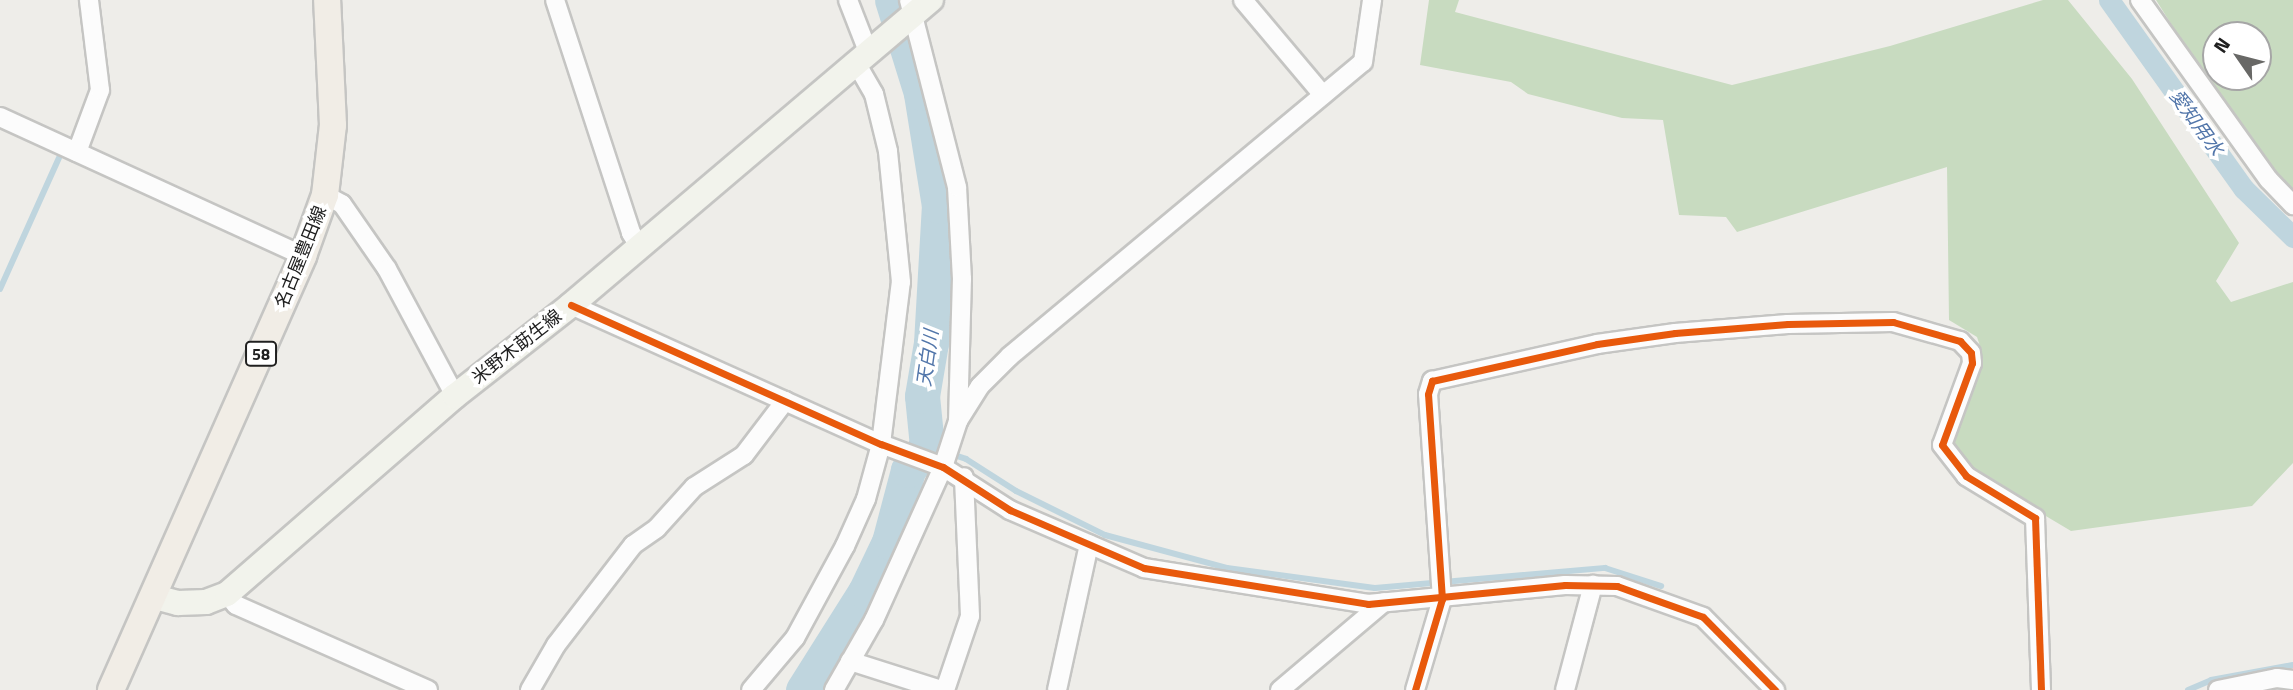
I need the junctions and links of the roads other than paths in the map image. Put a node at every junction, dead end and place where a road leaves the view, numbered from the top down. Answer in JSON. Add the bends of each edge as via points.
{"nodes":[{"id":1,"x":89,"y":0,"type":"edge"},
{"id":2,"x":327,"y":0,"type":"edge"},
{"id":3,"x":555,"y":0,"type":"edge"},
{"id":4,"x":848,"y":0,"type":"edge"},
{"id":5,"x":1243,"y":0,"type":"edge"},
{"id":6,"x":1371,"y":0,"type":"edge"},
{"id":7,"x":2140,"y":0,"type":"edge"},
{"id":8,"x":918,"y":5,"type":"edge"},
{"id":9,"x":866,"y":56,"type":"junction"},
{"id":10,"x":1323,"y":95,"type":"junction"},
{"id":11,"x":0,"y":117,"type":"edge"},
{"id":12,"x":77,"y":152,"type":"junction"},
{"id":13,"x":325,"y":195,"type":"junction"},
{"id":14,"x":2293,"y":205,"type":"edge"},
{"id":15,"x":639,"y":246,"type":"junction"},
{"id":16,"x":303,"y":256,"type":"junction"},
{"id":17,"x":571,"y":305,"type":"junction"},
{"id":18,"x":455,"y":396,"type":"junction"},
{"id":19,"x":785,"y":401,"type":"junction"},
{"id":20,"x":958,"y":421,"type":"junction"},
{"id":21,"x":881,"y":444,"type":"junction"},
{"id":22,"x":943,"y":467,"type":"junction"},
{"id":23,"x":964,"y":477,"type":"junction"},
{"id":24,"x":1089,"y":544,"type":"junction"},
{"id":25,"x":1593,"y":585,"type":"junction"},
{"id":26,"x":227,"y":594,"type":"junction"},
{"id":27,"x":155,"y":597,"type":"junction"},
{"id":28,"x":1442,"y":599,"type":"junction"},
{"id":29,"x":1384,"y":602,"type":"junction"},
{"id":30,"x":850,"y":662,"type":"junction"},
{"id":31,"x":2293,"y":680,"type":"edge"},
{"id":32,"x":111,"y":690,"type":"edge"},
{"id":33,"x":428,"y":690,"type":"edge"},
{"id":34,"x":530,"y":690,"type":"edge"},
{"id":35,"x":751,"y":690,"type":"edge"},
{"id":36,"x":834,"y":690,"type":"edge"},
{"id":37,"x":943,"y":690,"type":"edge"},
{"id":38,"x":1057,"y":690,"type":"edge"},
{"id":39,"x":1280,"y":690,"type":"edge"},
{"id":40,"x":1415,"y":690,"type":"edge"},
{"id":41,"x":1564,"y":690,"type":"edge"},
{"id":42,"x":1775,"y":690,"type":"edge"},
{"id":43,"x":2041,"y":690,"type":"edge"},
{"id":44,"x":2218,"y":690,"type":"edge"}],
"edges":[{"from":1,"to":12,"type":"street","via":[[100,90]]},
{"from":2,"to":13,"type":"main road","name":"名古屋豊田線","number":"58","via":[[333,125]]},
{"from":3,"to":15,"type":"street"},
{"from":4,"to":9,"type":"street"},
{"from":5,"to":10,"type":"street"},
{"from":6,"to":10,"type":"street","via":[[1363,62]]},
{"from":7,"to":14,"type":"street","via":[[2269,180]]},
{"from":8,"to":9,"type":"main road","name":"米野木莇生線"},
{"from":8,"to":20,"type":"street","via":[[957,187],[962,279]]},
{"from":9,"to":15,"type":"main road","name":"米野木莇生線"},
{"from":9,"to":21,"type":"street","via":[[888,151],[901,282]]},
{"from":10,"to":20,"type":"street","via":[[1010,356],[980,386]]},
{"from":11,"to":12,"type":"street"},
{"from":12,"to":16,"type":"street"},
{"from":13,"to":16,"type":"main road","name":"名古屋豊田線","number":"58"},
{"from":13,"to":18,"type":"street","via":[[342,204],[387,269]]},
{"from":15,"to":17,"type":"main road","name":"米野木莇生線"},
{"from":16,"to":27,"type":"main road","name":"名古屋豊田線","number":"58"},
{"from":17,"to":18,"type":"main road","name":"米野木莇生線"},
{"from":17,"to":19,"type":"street"},
{"from":18,"to":26,"type":"main road","name":"米野木莇生線"},
{"from":19,"to":21,"type":"street"},
{"from":19,"to":34,"type":"street","via":[[744,455],[694,487],[657,528],[633,545],[556,645]]},
{"from":20,"to":22,"type":"street"},
{"from":21,"to":22,"type":"street"},
{"from":21,"to":35,"type":"street","via":[[866,499],[845,547],[795,638]]},
{"from":22,"to":23,"type":"street"},
{"from":22,"to":30,"type":"street","via":[[874,620]]},
{"from":23,"to":24,"type":"street","via":[[1010,510]]},
{"from":23,"to":37,"type":"street","via":[[970,616]]},
{"from":24,"to":29,"type":"street","via":[[1144,568],[1368,604]]},
{"from":24,"to":38,"type":"street"},
{"from":25,"to":28,"type":"street"},
{"from":25,"to":41,"type":"street"},
{"from":25,"to":42,"type":"street","via":[[1658,597],[1703,617]]},
{"from":26,"to":27,"type":"main road","name":"米野木莇生線","via":[[206,602],[178,603]]},
{"from":26,"to":33,"type":"street","via":[[236,606]]},
{"from":27,"to":32,"type":"main road","name":"名古屋豊田線","number":"58"},
{"from":28,"to":29,"type":"street"},
{"from":28,"to":40,"type":"street"},
{"from":28,"to":43,"type":"street","via":[[1428,394],[1432,381],[1597,344],[1675,333],[1788,324],[1893,323],[1960,341],[1971,353],[1972,363],[1942,445],[1966,476],[2035,518]]},
{"from":29,"to":39,"type":"street"},
{"from":30,"to":36,"type":"street"},
{"from":30,"to":37,"type":"street"},
{"from":31,"to":44,"type":"street","via":[[2277,678]]}]}
